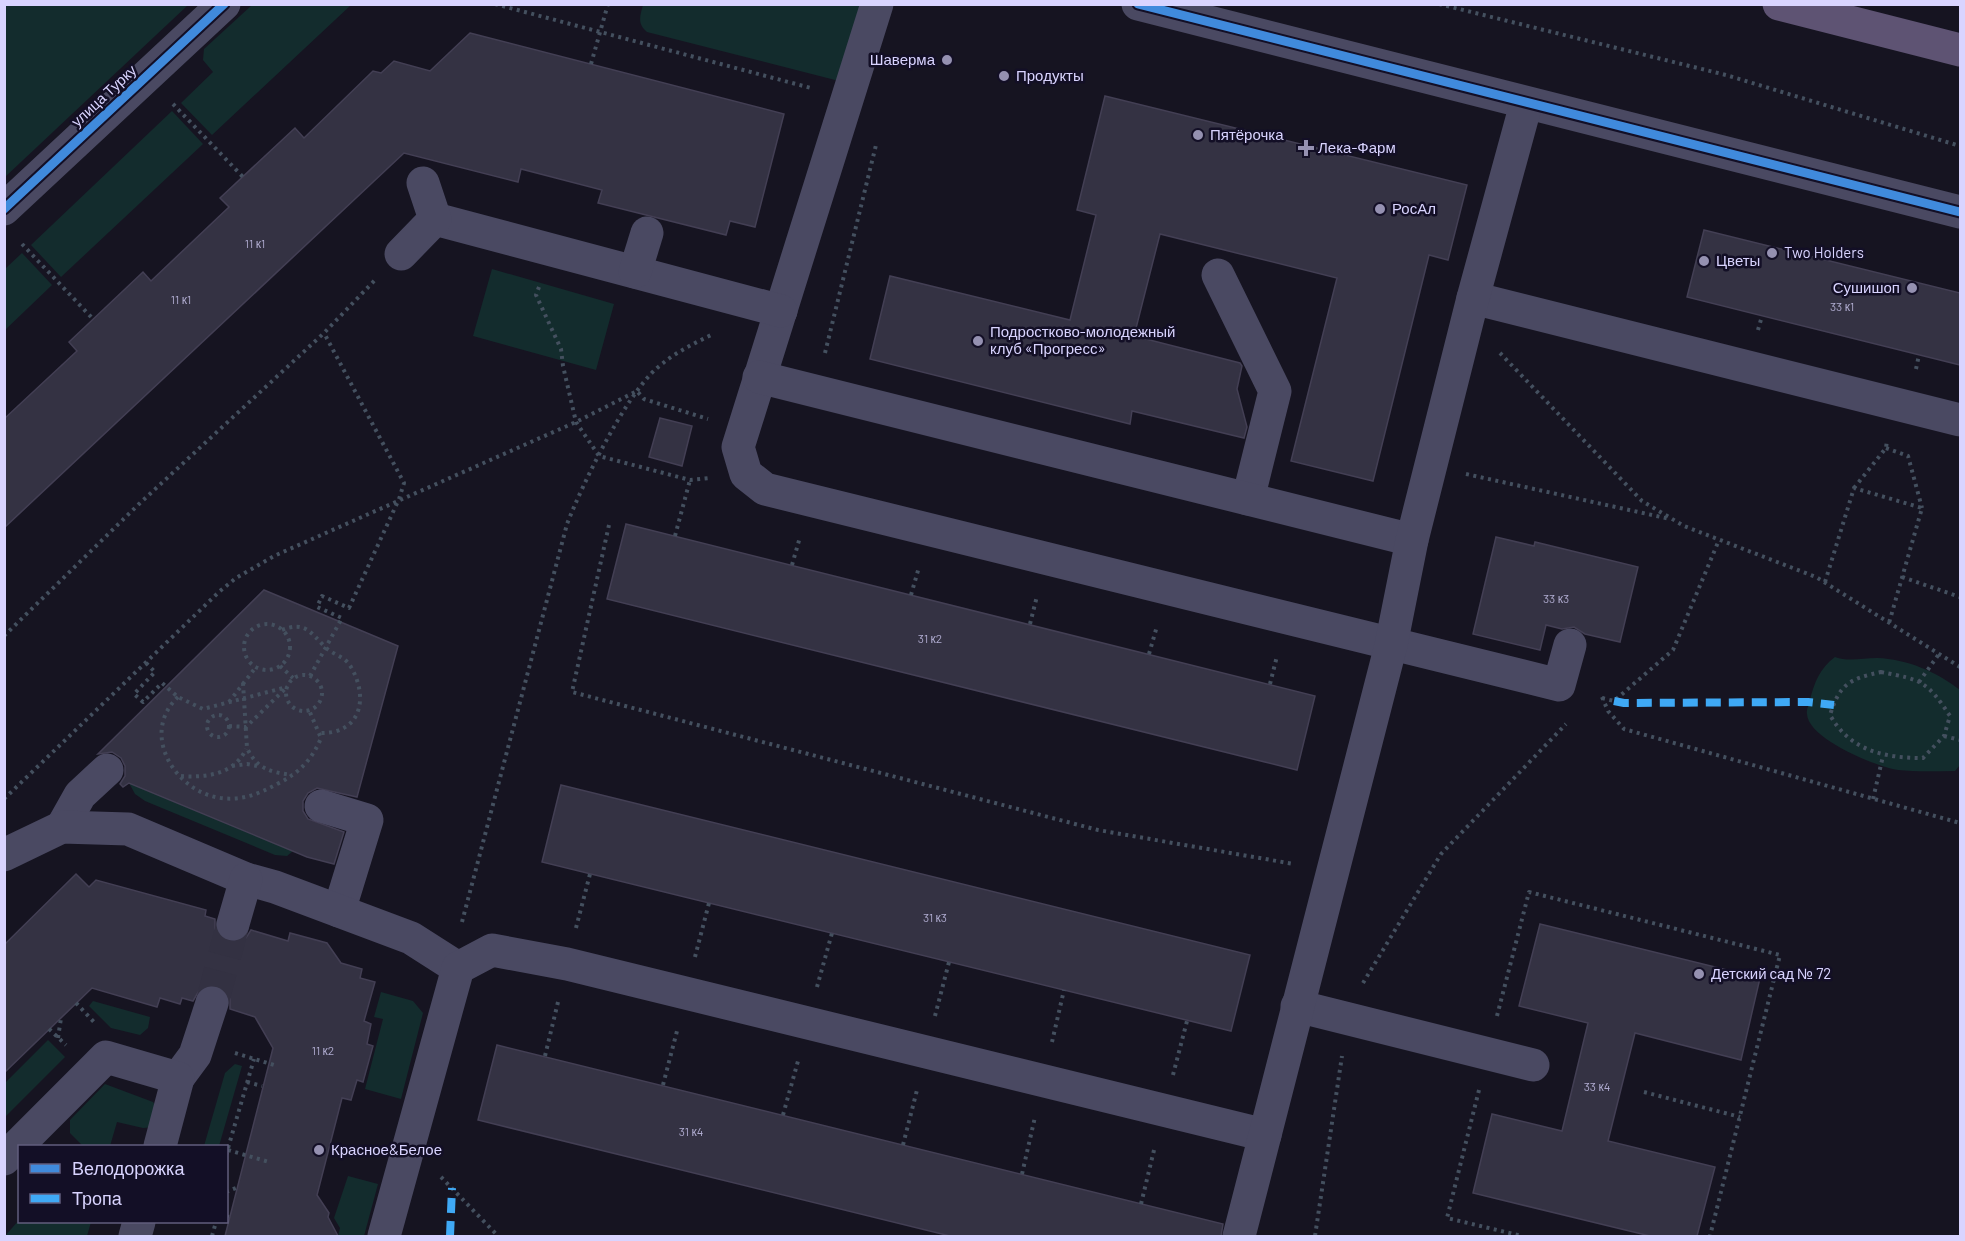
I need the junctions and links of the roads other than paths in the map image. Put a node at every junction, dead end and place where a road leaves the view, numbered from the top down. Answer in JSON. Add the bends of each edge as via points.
{"nodes":[{"id":1,"x":224,"y":4,"type":"edge"},
{"id":2,"x":876,"y":4,"type":"edge"},
{"id":3,"x":1138,"y":4,"type":"edge"},
{"id":4,"x":1779,"y":4,"type":"edge"},
{"id":5,"x":1960,"y":50,"type":"edge"},
{"id":6,"x":1526,"y":104,"type":"junction"},
{"id":7,"x":423,"y":183,"type":"dead end"},
{"id":8,"x":4,"y":209,"type":"edge"},
{"id":9,"x":1960,"y":212,"type":"edge"},
{"id":10,"x":435,"y":219,"type":"junction"},
{"id":11,"x":647,"y":233,"type":"dead end"},
{"id":12,"x":401,"y":254,"type":"road end"},
{"id":13,"x":635,"y":272,"type":"junction"},
{"id":14,"x":1218,"y":274,"type":"dead end"},
{"id":15,"x":1473,"y":298,"type":"junction"},
{"id":16,"x":781,"y":311,"type":"junction"},
{"id":17,"x":759,"y":377,"type":"junction"},
{"id":18,"x":1960,"y":420,"type":"edge"},
{"id":19,"x":1248,"y":499,"type":"junction"},
{"id":20,"x":1413,"y":540,"type":"junction"},
{"id":21,"x":1391,"y":645,"type":"junction"},
{"id":22,"x":1570,"y":645,"type":"dead end"},
{"id":23,"x":107,"y":770,"type":"dead end"},
{"id":24,"x":321,"y":806,"type":"dead end"},
{"id":25,"x":62,"y":827,"type":"junction"},
{"id":26,"x":4,"y":855,"type":"edge"},
{"id":27,"x":246,"y":879,"type":"junction"},
{"id":28,"x":339,"y":911,"type":"junction"},
{"id":29,"x":233,"y":924,"type":"tunnel mouth"},
{"id":30,"x":458,"y":968,"type":"junction"},
{"id":31,"x":213,"y":1003,"type":"tunnel mouth"},
{"id":32,"x":1297,"y":1006,"type":"junction"},
{"id":33,"x":1533,"y":1065,"type":"dead end"},
{"id":34,"x":178,"y":1078,"type":"junction"},
{"id":35,"x":1265,"y":1135,"type":"junction"},
{"id":36,"x":160,"y":1145,"type":"edge"},
{"id":37,"x":4,"y":1159,"type":"edge"},
{"id":38,"x":384,"y":1236,"type":"edge"},
{"id":39,"x":1239,"y":1236,"type":"edge"}],
"edges":[{"from":1,"to":8,"type":"street","name":"улица Турку"},
{"from":2,"to":16,"type":"street"},
{"from":3,"to":6,"type":"street"},
{"from":4,"to":5,"type":"main road"},
{"from":6,"to":9,"type":"street"},
{"from":6,"to":15,"type":"street"},
{"from":7,"to":10,"type":"street"},
{"from":10,"to":12,"type":"street"},
{"from":10,"to":13,"type":"street"},
{"from":11,"to":13,"type":"street"},
{"from":13,"to":16,"type":"street"},
{"from":14,"to":19,"type":"street","via":[[1275,391]]},
{"from":15,"to":18,"type":"street"},
{"from":15,"to":20,"type":"street"},
{"from":16,"to":17,"type":"street"},
{"from":17,"to":19,"type":"street"},
{"from":17,"to":21,"type":"street","via":[[738,447],[746,474],[765,489]]},
{"from":19,"to":20,"type":"street"},
{"from":20,"to":21,"type":"street"},
{"from":21,"to":22,"type":"street","via":[[1558,685]]},
{"from":21,"to":32,"type":"street"},
{"from":23,"to":25,"type":"street","via":[[80,795]]},
{"from":24,"to":28,"type":"street","via":[[367,820]]},
{"from":25,"to":26,"type":"street"},
{"from":25,"to":27,"type":"street","via":[[128,829]]},
{"from":27,"to":28,"type":"street"},
{"from":27,"to":29,"type":"street"},
{"from":28,"to":30,"type":"street","via":[[411,938]]},
{"from":30,"to":35,"type":"street","via":[[492,950],[567,964]]},
{"from":30,"to":38,"type":"street"},
{"from":31,"to":34,"type":"street","via":[[195,1055]]},
{"from":32,"to":33,"type":"street"},
{"from":32,"to":35,"type":"street"},
{"from":34,"to":36,"type":"street"},
{"from":34,"to":37,"type":"street","via":[[106,1057]]},
{"from":35,"to":39,"type":"street"}]}
